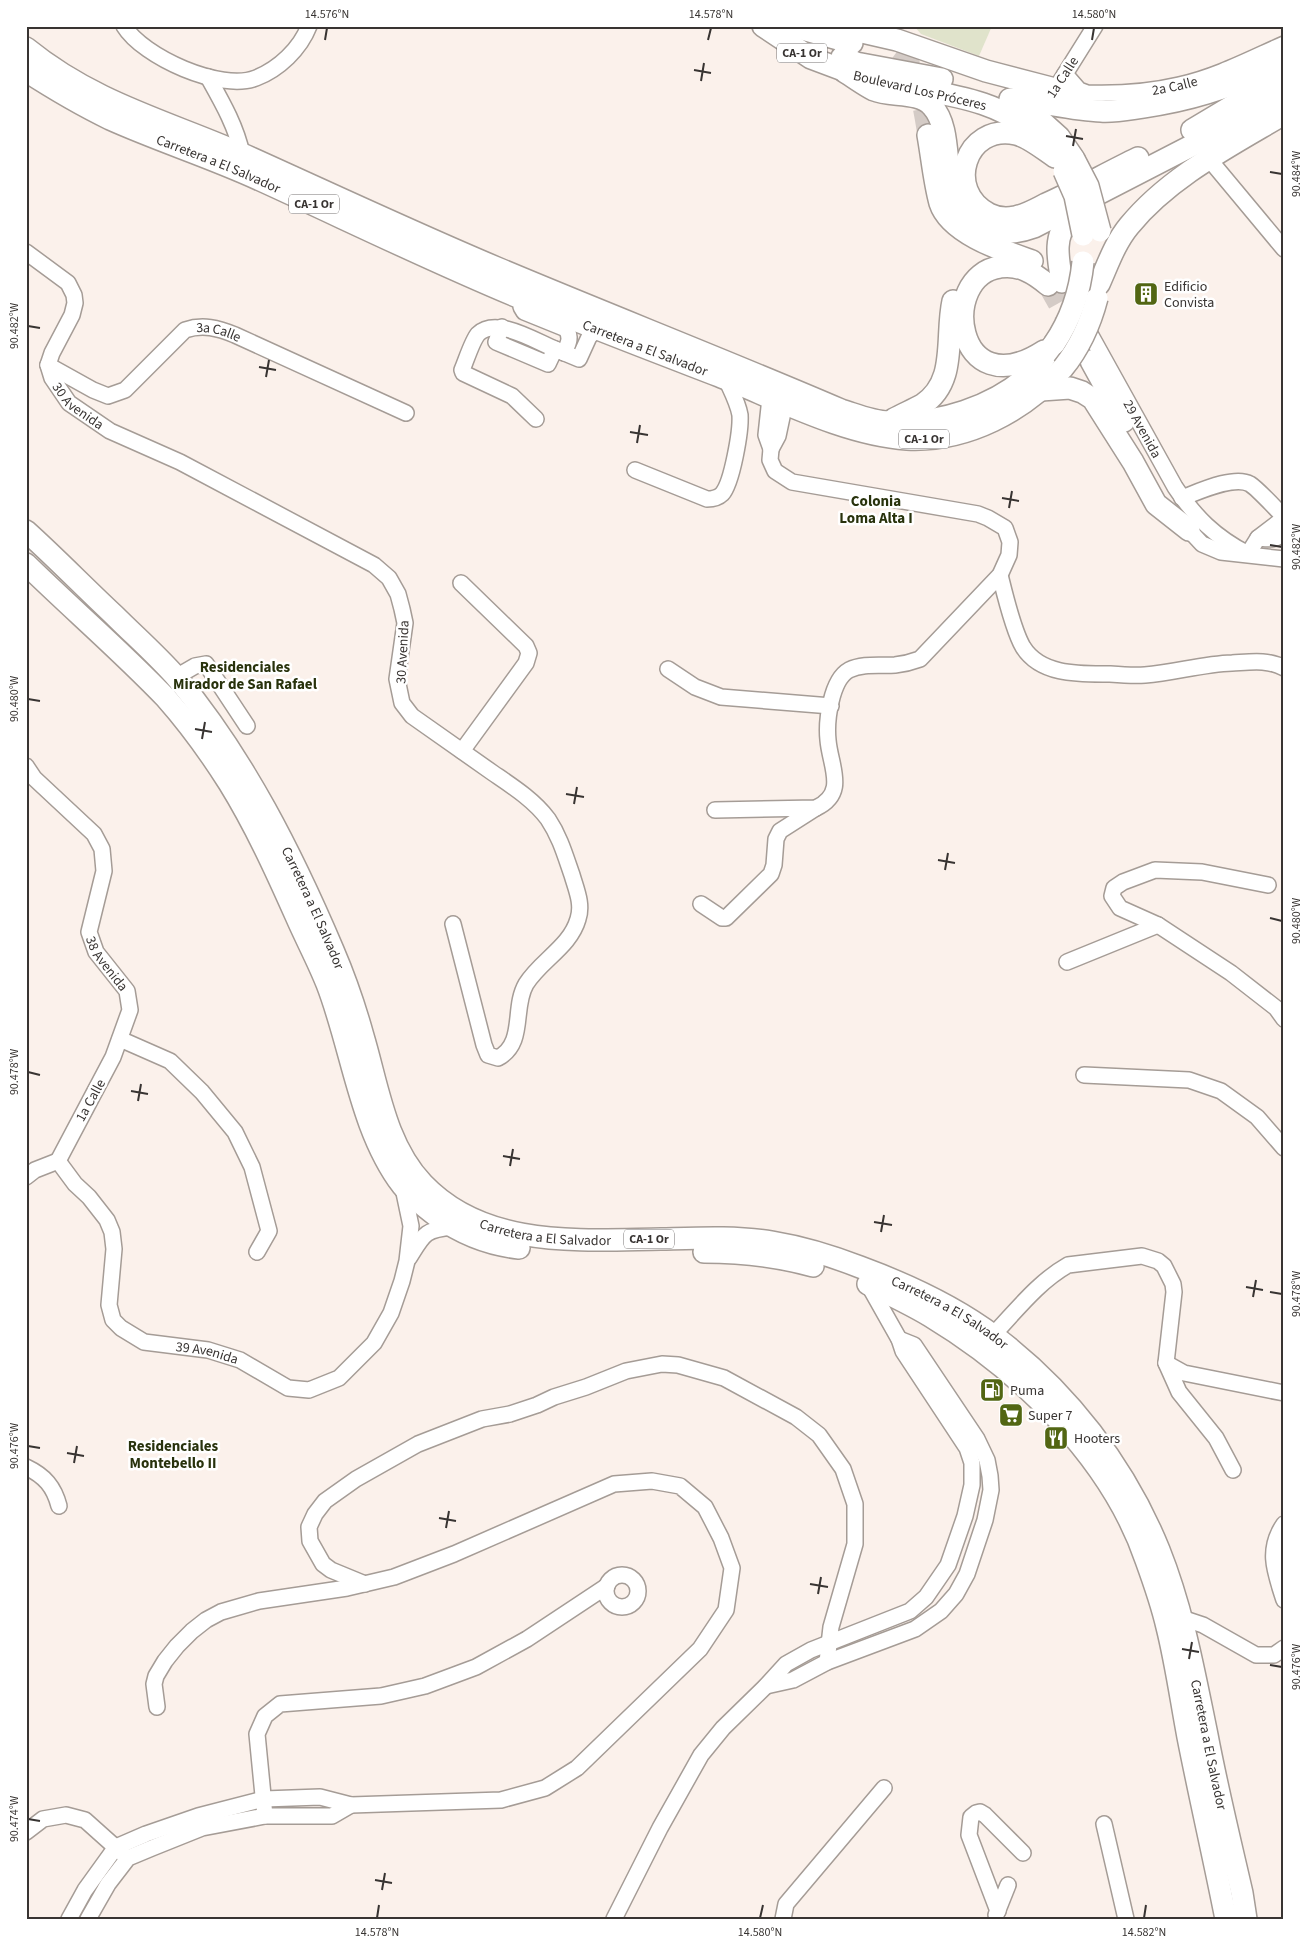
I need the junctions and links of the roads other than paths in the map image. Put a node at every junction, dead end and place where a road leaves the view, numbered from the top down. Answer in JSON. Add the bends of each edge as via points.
{"nodes":[{"id":1,"x":124,"y":26,"type":"edge"},
{"id":2,"x":310,"y":26,"type":"edge"},
{"id":3,"x":763,"y":26,"type":"edge"},
{"id":4,"x":787,"y":26,"type":"edge"},
{"id":5,"x":791,"y":26,"type":"edge"},
{"id":6,"x":836,"y":26,"type":"edge"},
{"id":7,"x":1095,"y":26,"type":"edge"},
{"id":8,"x":1284,"y":44,"type":"edge"},
{"id":9,"x":26,"y":48,"type":"edge"},
{"id":10,"x":896,"y":53,"type":"tunnel mouth"},
{"id":11,"x":1284,"y":60,"type":"edge"},
{"id":12,"x":26,"y":71,"type":"edge"},
{"id":13,"x":845,"y":72,"type":"junction"},
{"id":14,"x":1284,"y":75,"type":"edge"},
{"id":15,"x":208,"y":77,"type":"junction"},
{"id":16,"x":1055,"y":88,"type":"junction"},
{"id":17,"x":1284,"y":98,"type":"edge"},
{"id":18,"x":1010,"y":99,"type":"junction"},
{"id":19,"x":1284,"y":114,"type":"edge"},
{"id":20,"x":928,"y":135,"type":"tunnel mouth"},
{"id":21,"x":242,"y":154,"type":"junction"},
{"id":22,"x":1209,"y":159,"type":"junction"},
{"id":23,"x":1064,"y":162,"type":"junction"},
{"id":24,"x":1158,"y":163,"type":"junction"},
{"id":25,"x":1092,"y":233,"type":"junction"},
{"id":26,"x":1284,"y":249,"type":"edge"},
{"id":27,"x":26,"y":252,"type":"edge"},
{"id":28,"x":1021,"y":258,"type":"junction"},
{"id":29,"x":1055,"y":284,"type":"junction"},
{"id":30,"x":1099,"y":287,"type":"junction"},
{"id":31,"x":571,"y":326,"type":"junction"},
{"id":32,"x":598,"y":328,"type":"junction"},
{"id":33,"x":1053,"y":345,"type":"junction"},
{"id":34,"x":559,"y":351,"type":"junction"},
{"id":35,"x":1091,"y":361,"type":"dead end"},
{"id":36,"x":48,"y":365,"type":"junction"},
{"id":37,"x":726,"y":379,"type":"junction"},
{"id":38,"x":1041,"y":390,"type":"junction"},
{"id":39,"x":778,"y":400,"type":"junction"},
{"id":40,"x":406,"y":413,"type":"dead end"},
{"id":41,"x":536,"y":419,"type":"dead end"},
{"id":42,"x":888,"y":422,"type":"junction"},
{"id":43,"x":635,"y":470,"type":"dead end"},
{"id":44,"x":1187,"y":503,"type":"junction"},
{"id":45,"x":1284,"y":518,"type":"edge"},
{"id":46,"x":1190,"y":530,"type":"junction"},
{"id":47,"x":26,"y":531,"type":"edge"},
{"id":48,"x":1284,"y":532,"type":"edge"},
{"id":49,"x":1258,"y":538,"type":"junction"},
{"id":50,"x":26,"y":554,"type":"edge"},
{"id":51,"x":1248,"y":554,"type":"junction"},
{"id":52,"x":1284,"y":559,"type":"edge"},
{"id":53,"x":26,"y":564,"type":"edge"},
{"id":54,"x":1000,"y":575,"type":"junction"},
{"id":55,"x":73,"y":576,"type":"junction"},
{"id":56,"x":461,"y":583,"type":"dead end"},
{"id":57,"x":81,"y":618,"type":"junction"},
{"id":58,"x":153,"y":653,"type":"junction"},
{"id":59,"x":1284,"y":668,"type":"edge"},
{"id":60,"x":668,"y":669,"type":"dead end"},
{"id":61,"x":176,"y":677,"type":"junction"},
{"id":62,"x":831,"y":706,"type":"junction"},
{"id":63,"x":247,"y":726,"type":"dead end"},
{"id":64,"x":462,"y":751,"type":"junction"},
{"id":65,"x":26,"y":766,"type":"edge"},
{"id":66,"x":816,"y":808,"type":"junction"},
{"id":67,"x":715,"y":810,"type":"dead end"},
{"id":68,"x":1268,"y":885,"type":"dead end"},
{"id":69,"x":701,"y":904,"type":"dead end"},
{"id":70,"x":453,"y":924,"type":"dead end"},
{"id":71,"x":1158,"y":925,"type":"junction"},
{"id":72,"x":1067,"y":962,"type":"dead end"},
{"id":73,"x":1284,"y":1019,"type":"edge"},
{"id":74,"x":120,"y":1039,"type":"junction"},
{"id":75,"x":1084,"y":1075,"type":"dead end"},
{"id":76,"x":1284,"y":1148,"type":"edge"},
{"id":77,"x":58,"y":1161,"type":"junction"},
{"id":78,"x":26,"y":1177,"type":"edge"},
{"id":79,"x":402,"y":1186,"type":"junction"},
{"id":80,"x":452,"y":1227,"type":"junction"},
{"id":81,"x":257,"y":1252,"type":"dead end"},
{"id":82,"x":407,"y":1261,"type":"junction"},
{"id":83,"x":868,"y":1284,"type":"junction"},
{"id":84,"x":931,"y":1316,"type":"junction"},
{"id":85,"x":993,"y":1335,"type":"junction"},
{"id":86,"x":1166,"y":1363,"type":"junction"},
{"id":87,"x":1284,"y":1393,"type":"edge"},
{"id":88,"x":980,"y":1462,"type":"junction"},
{"id":89,"x":26,"y":1467,"type":"edge"},
{"id":90,"x":1233,"y":1470,"type":"dead end"},
{"id":91,"x":59,"y":1506,"type":"dead end"},
{"id":92,"x":965,"y":1516,"type":"junction"},
{"id":93,"x":985,"y":1520,"type":"junction"},
{"id":94,"x":1284,"y":1524,"type":"edge"},
{"id":95,"x":365,"y":1584,"type":"junction"},
{"id":96,"x":607,"y":1586,"type":"dead end"},
{"id":97,"x":1284,"y":1600,"type":"edge"},
{"id":98,"x":1182,"y":1618,"type":"junction"},
{"id":99,"x":886,"y":1620,"type":"junction"},
{"id":100,"x":894,"y":1637,"type":"junction"},
{"id":101,"x":829,"y":1643,"type":"junction"},
{"id":102,"x":1284,"y":1648,"type":"edge"},
{"id":103,"x":827,"y":1662,"type":"junction"},
{"id":104,"x":766,"y":1686,"type":"junction"},
{"id":105,"x":157,"y":1707,"type":"dead end"},
{"id":106,"x":884,"y":1788,"type":"dead end"},
{"id":107,"x":264,"y":1799,"type":"junction"},
{"id":108,"x":352,"y":1806,"type":"junction"},
{"id":109,"x":265,"y":1816,"type":"junction"},
{"id":110,"x":1104,"y":1824,"type":"dead end"},
{"id":111,"x":26,"y":1832,"type":"edge"},
{"id":112,"x":116,"y":1847,"type":"junction"},
{"id":113,"x":1023,"y":1853,"type":"dead end"},
{"id":114,"x":128,"y":1858,"type":"junction"},
{"id":115,"x":1008,"y":1885,"type":"dead end"},
{"id":116,"x":996,"y":1915,"type":"edge"},
{"id":117,"x":69,"y":1919,"type":"edge"},
{"id":118,"x":88,"y":1919,"type":"edge"},
{"id":119,"x":614,"y":1919,"type":"edge"},
{"id":120,"x":783,"y":1919,"type":"edge"},
{"id":121,"x":1126,"y":1919,"type":"edge"},
{"id":122,"x":1226,"y":1919,"type":"edge"},
{"id":123,"x":1246,"y":1919,"type":"edge"}],
"edges":[{"from":1,"to":15,"type":"street","via":[[130,36],[158,56]]},
{"from":2,"to":15,"type":"street","via":[[305,38],[290,55],[255,78],[240,81]]},
{"from":3,"to":13,"type":"highway","name":"Boulevard Los Próceres","number":"CA-1 Or","via":[[811,58]]},
{"from":4,"to":18,"type":"highway","name":"Boulevard Los Próceres","number":"CA-1 Or","via":[[856,63],[980,87]]},
{"from":5,"to":10,"type":"highway"},
{"from":6,"to":16,"type":"highway","via":[[897,40],[986,71]]},
{"from":7,"to":16,"type":"street","name":"1a Calle"},
{"from":8,"to":16,"type":"street","name":"2a Calle","via":[[1212,75],[1157,90],[1087,93]]},
{"from":9,"to":21,"type":"highway","name":"Carretera a El Salvador","number":"CA-1 Or","via":[[49,67],[90,91]]},
{"from":11,"to":16,"type":"highway","via":[[1218,90],[1167,104],[1108,111],[1079,108]]},
{"from":12,"to":31,"type":"highway","name":"Carretera a El Salvador","number":"CA-1 Or","via":[[61,94],[111,119],[247,174],[523,299]]},
{"from":13,"to":23,"type":"highway","name":"Boulevard Los Próceres","number":"CA-1 Or","via":[[993,107],[1017,120]]},
{"from":13,"to":24,"type":"highway","via":[[876,90],[923,100],[933,106],[944,132],[950,184],[958,206],[977,225],[993,231],[1014,233],[1034,227]]},
{"from":14,"to":23,"type":"highway","via":[[1182,136],[1015,217],[1004,218],[984,211],[971,200],[965,187],[964,170],[972,148],[990,135],[1016,134]]},
{"from":15,"to":21,"type":"street","via":[[225,106]]},
{"from":16,"to":18,"type":"highway"},
{"from":17,"to":24,"type":"highway"},
{"from":18,"to":23,"type":"highway","name":"Boulevard Los Próceres","number":"CA-1 Or","via":[[1028,109],[1059,137]]},
{"from":19,"to":22,"type":"highway"},
{"from":20,"to":28,"type":"highway","via":[[940,204],[948,217],[975,238]]},
{"from":21,"to":42,"type":"highway","name":"Carretera a El Salvador","number":"CA-1 Or","via":[[495,267],[841,410]]},
{"from":22,"to":26,"type":"street"},
{"from":22,"to":30,"type":"highway","via":[[1161,195],[1129,227],[1117,244]]},
{"from":23,"to":25,"type":"highway","name":"Carretera a El Salvador","number":"CA-1 Or","bridge":true,"via":[[1088,186]]},
{"from":24,"to":29,"type":"highway","via":[[1121,194],[1065,226],[1058,249]]},
{"from":25,"to":30,"type":"highway","name":"Carretera a El Salvador","number":"CA-1 Or","via":[[1102,269]]},
{"from":25,"to":33,"type":"highway","name":"Carretera a El Salvador","number":"CA-1 Or","bridge":true,"via":[[1074,306]]},
{"from":27,"to":36,"type":"street","name":"30 Avenida","via":[[68,283],[74,295],[72,316]]},
{"from":28,"to":29,"type":"highway","via":[[1048,269]]},
{"from":28,"to":42,"type":"highway","via":[[994,258],[971,269],[953,300],[949,316],[948,364],[940,386],[922,404]]},
{"from":29,"to":33,"type":"highway","via":[[1022,268],[1005,266],[987,271],[970,286],[965,298],[963,322],[973,352],[996,365],[1021,364]]},
{"from":29,"to":44,"type":"street","name":"29 Avenida"},
{"from":30,"to":38,"type":"highway","name":"Carretera a El Salvador","number":"CA-1 Or","bridge":true,"via":[[1088,328],[1073,356]]},
{"from":31,"to":32,"type":"highway","name":"Carretera a El Salvador","number":"CA-1 Or"},
{"from":31,"to":34,"type":"street","via":[[570,340]]},
{"from":32,"to":34,"type":"street","via":[[589,337],[579,359]]},
{"from":32,"to":37,"type":"highway","name":"Carretera a El Salvador","number":"CA-1 Or"},
{"from":33,"to":42,"type":"highway","name":"Carretera a El Salvador","number":"CA-1 Or","via":[[1030,374],[984,403],[930,420]]},
{"from":34,"to":41,"type":"street","via":[[502,327],[487,328],[478,335],[462,370],[512,396]]},
{"from":35,"to":46,"type":"highway","via":[[1162,491]]},
{"from":36,"to":40,"type":"street","name":"3a Calle","via":[[108,396],[125,390],[185,330],[207,326],[235,335]]},
{"from":36,"to":64,"type":"street","name":"30 Avenida","via":[[52,378],[69,403],[110,431],[180,462],[374,565],[390,578],[406,623],[397,679],[402,703],[412,716]]},
{"from":37,"to":39,"type":"highway","name":"Carretera a El Salvador","number":"CA-1 Or"},
{"from":37,"to":43,"type":"street","via":[[740,415],[732,475],[721,495],[708,499]]},
{"from":38,"to":39,"type":"highway","name":"Carretera a El Salvador","number":"CA-1 Or","via":[[993,421],[971,430],[928,439],[878,436]]},
{"from":38,"to":46,"type":"highway","via":[[1070,388],[1093,399],[1156,504]]},
{"from":39,"to":54,"type":"street","via":[[766,435],[775,471],[792,482],[988,518],[1005,528],[1010,542],[1009,555]]},
{"from":44,"to":45,"type":"street","via":[[1215,493],[1223,484],[1250,484]]},
{"from":44,"to":51,"type":"street","name":"29 Avenida","via":[[1204,524]]},
{"from":45,"to":49,"type":"street"},
{"from":46,"to":51,"type":"street","name":"29 Avenida","via":[[1202,544],[1228,553]]},
{"from":47,"to":55,"type":"highway","name":"Carretera a El Salvador","number":"CA-1 Or"},
{"from":48,"to":49,"type":"street","via":[[1273,539]]},
{"from":49,"to":51,"type":"street"},
{"from":50,"to":55,"type":"highway","via":[[63,588],[72,585]]},
{"from":51,"to":52,"type":"street","name":"29 Avenida"},
{"from":53,"to":57,"type":"highway","name":"Carretera a El Salvador","number":"CA-1 Or"},
{"from":54,"to":59,"type":"street","via":[[1023,647],[1034,660],[1053,669],[1076,674],[1145,675],[1219,663],[1267,662]]},
{"from":54,"to":62,"type":"street","via":[[920,659],[849,670],[835,686]]},
{"from":55,"to":58,"type":"highway","name":"Carretera a El Salvador","number":"CA-1 Or"},
{"from":56,"to":64,"type":"street","via":[[526,646],[529,653],[526,663]]},
{"from":57,"to":58,"type":"highway","via":[[85,608],[94,607],[135,643]]},
{"from":57,"to":79,"type":"highway","name":"Carretera a El Salvador","number":"CA-1 Or","via":[[166,699],[201,742],[250,820],[327,984],[346,1037],[362,1098],[380,1146]]},
{"from":58,"to":61,"type":"highway","name":"Carretera a El Salvador","number":"CA-1 Or"},
{"from":60,"to":62,"type":"street","via":[[695,687],[721,697]]},
{"from":61,"to":63,"type":"street","via":[[196,666],[209,666]]},
{"from":61,"to":85,"type":"highway","name":"Carretera a El Salvador","number":"CA-1 Or","via":[[233,753],[281,840],[342,974],[389,1127],[410,1168],[424,1186],[471,1218],[504,1231],[537,1238],[731,1238],[805,1249],[915,1290]]},
{"from":62,"to":66,"type":"street","via":[[827,732],[836,778],[829,799]]},
{"from":64,"to":70,"type":"street","name":"30 Avenida","via":[[523,794],[547,818],[561,842],[580,900],[579,918],[571,936],[526,984],[512,1045],[506,1054],[498,1058],[488,1055],[484,1045]]},
{"from":65,"to":74,"type":"street","name":"38 Avenida","via":[[34,778],[94,834],[102,848],[104,871],[89,932],[96,952],[127,991],[130,1010]]},
{"from":66,"to":67,"type":"street"},
{"from":66,"to":69,"type":"street","via":[[780,831],[771,874],[726,918]]},
{"from":68,"to":71,"type":"street","via":[[1202,872],[1155,870],[1114,888],[1112,896],[1120,908]]},
{"from":71,"to":72,"type":"street"},
{"from":71,"to":73,"type":"street","via":[[1232,973],[1276,1008]]},
{"from":74,"to":77,"type":"street","name":"1a Calle","via":[[114,1057]]},
{"from":74,"to":81,"type":"street","via":[[170,1061],[202,1092],[235,1132],[252,1167],[269,1231]]},
{"from":75,"to":76,"type":"street","via":[[1189,1080],[1221,1091],[1257,1117]]},
{"from":77,"to":78,"type":"street"},
{"from":77,"to":82,"type":"street","name":"39 Avenida","via":[[107,1220],[112,1232],[114,1249],[109,1305],[113,1320],[144,1342],[208,1350],[240,1360],[288,1388],[309,1390],[338,1378],[374,1343],[391,1314]]},
{"from":79,"to":80,"type":"highway","name":"Carretera a El Salvador","number":"CA-1 Or"},
{"from":79,"to":82,"type":"street","name":"39 Avenida","via":[[411,1226]]},
{"from":80,"to":82,"type":"street","name":"39 Avenida","via":[[433,1229],[421,1238]]},
{"from":80,"to":83,"type":"highway","name":"Carretera a El Salvador","number":"CA-1 Or","via":[[508,1247],[543,1251],[727,1252],[768,1257],[802,1263]]},
{"from":83,"to":84,"type":"highway","name":"Carretera a El Salvador","number":"CA-1 Or"},
{"from":83,"to":88,"type":"street","via":[[899,1338],[903,1352],[961,1428],[967,1448]]},
{"from":84,"to":85,"type":"highway","via":[[978,1341],[987,1341]]},
{"from":84,"to":122,"type":"highway","name":"Carretera a El Salvador","number":"CA-1 Or","via":[[997,1362],[1048,1408],[1088,1455],[1127,1518],[1146,1558],[1167,1626]]},
{"from":85,"to":86,"type":"street","via":[[1033,1292],[1059,1270],[1142,1256],[1164,1266],[1173,1284]]},
{"from":85,"to":98,"type":"highway","name":"Carretera a El Salvador","number":"CA-1 Or","via":[[1051,1387],[1109,1456],[1131,1491],[1158,1547]]},
{"from":86,"to":87,"type":"street","via":[[1184,1373]]},
{"from":86,"to":90,"type":"street","via":[[1179,1392],[1216,1438]]},
{"from":88,"to":92,"type":"street"},
{"from":88,"to":93,"type":"street","via":[[990,1476],[991,1490]]},
{"from":89,"to":91,"type":"street","via":[[47,1480],[56,1493]]},
{"from":92,"to":93,"type":"street"},
{"from":92,"to":99,"type":"street","via":[[948,1565],[926,1597],[910,1611]]},
{"from":93,"to":100,"type":"street","via":[[967,1574],[956,1594],[941,1611],[915,1630]]},
{"from":94,"to":97,"type":"street","via":[[1274,1543],[1274,1567]]},
{"from":95,"to":101,"type":"street","via":[[323,1564],[310,1541],[309,1527],[315,1514],[325,1501],[356,1479],[418,1444],[482,1420],[537,1405],[626,1371],[662,1364],[678,1366],[724,1378],[796,1417],[819,1435],[843,1469],[855,1504],[855,1544]]},
{"from":95,"to":105,"type":"street","via":[[240,1605],[206,1620],[177,1646],[156,1676],[153,1689]]},
{"from":95,"to":108,"type":"street","via":[[394,1577],[454,1554],[614,1484],[652,1481],[680,1486],[705,1507],[732,1568],[726,1610],[700,1649],[577,1768],[545,1788],[501,1800]]},
{"from":96,"to":107,"type":"street","via":[[526,1640],[476,1667],[425,1686],[381,1696],[280,1704],[265,1716],[257,1734]]},
{"from":98,"to":102,"type":"street","via":[[1203,1625],[1256,1655],[1274,1655]]},
{"from":98,"to":123,"type":"highway","name":"Carretera a El Salvador","number":"CA-1 Or"},
{"from":99,"to":100,"type":"street"},
{"from":99,"to":101,"type":"street"},
{"from":100,"to":103,"type":"street"},
{"from":101,"to":103,"type":"street"},
{"from":101,"to":104,"type":"street","via":[[786,1664]]},
{"from":103,"to":104,"type":"street","via":[[794,1680]]},
{"from":104,"to":119,"type":"street","via":[[723,1728],[701,1755]]},
{"from":106,"to":120,"type":"street","via":[[786,1904]]},
{"from":107,"to":108,"type":"street","via":[[320,1797]]},
{"from":107,"to":109,"type":"street"},
{"from":107,"to":112,"type":"street","via":[[198,1816]]},
{"from":108,"to":109,"type":"street","via":[[332,1816]]},
{"from":109,"to":114,"type":"street","via":[[202,1828]]},
{"from":110,"to":121,"type":"street"},
{"from":111,"to":112,"type":"street","via":[[43,1819],[66,1815],[85,1820]]},
{"from":112,"to":114,"type":"street"},
{"from":112,"to":117,"type":"street"},
{"from":113,"to":116,"type":"street","via":[[980,1812],[972,1817],[969,1835]]},
{"from":114,"to":118,"type":"street"},
{"from":115,"to":116,"type":"street"}]}
